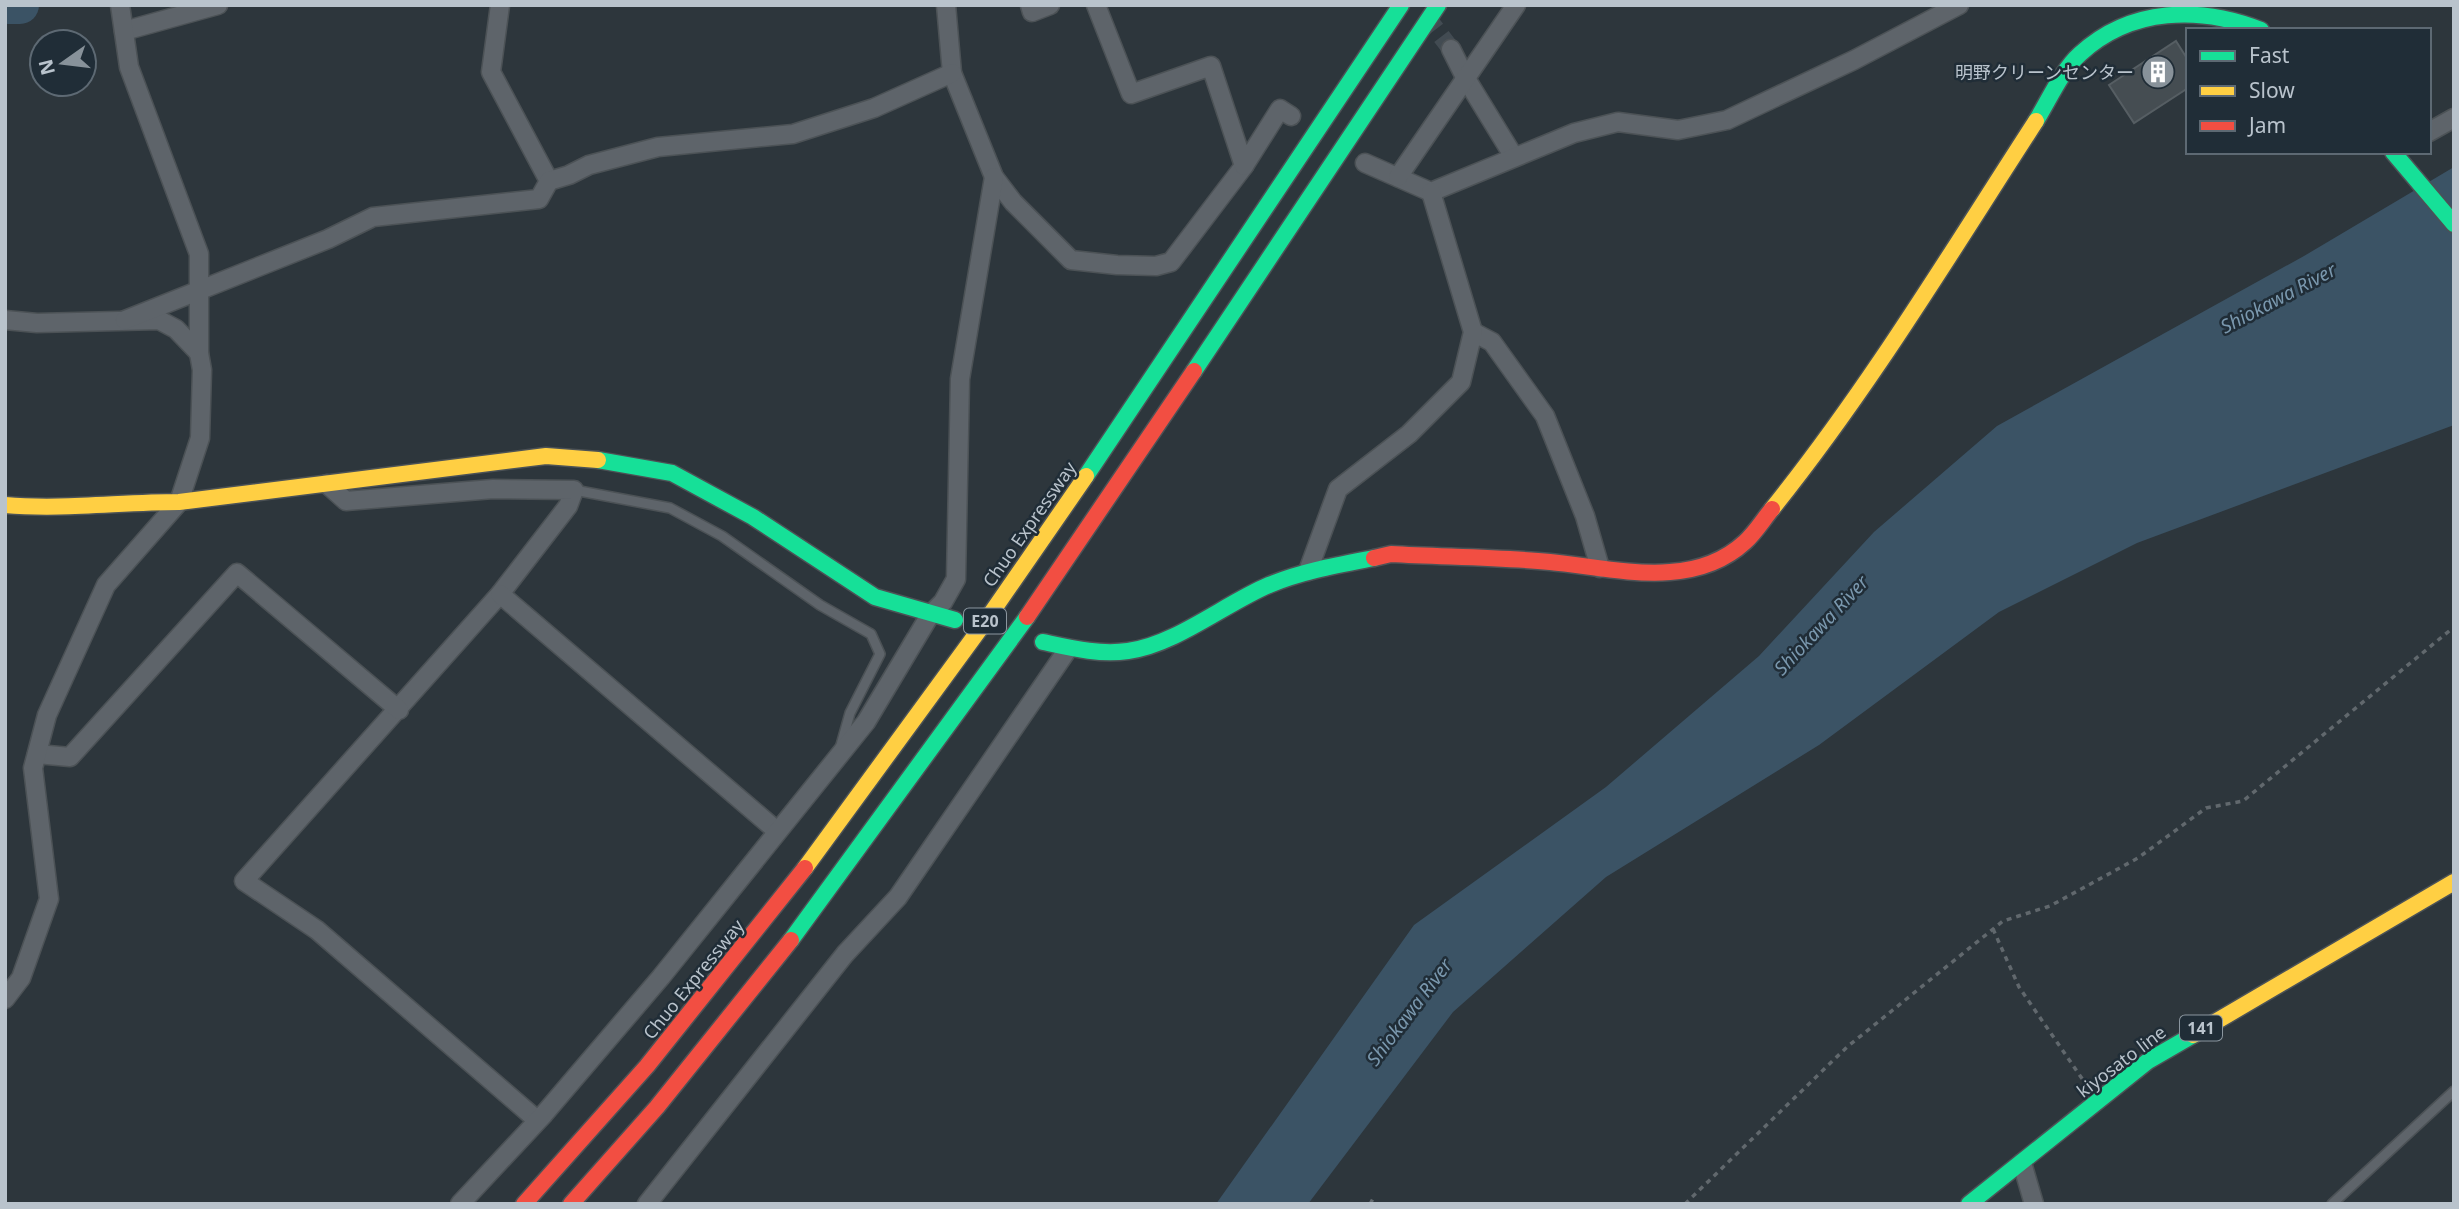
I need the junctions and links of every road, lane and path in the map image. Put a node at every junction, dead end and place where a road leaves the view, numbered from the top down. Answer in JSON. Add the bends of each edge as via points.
{"nodes":[{"id":1,"x":120,"y":5,"type":"edge"},
{"id":2,"x":218,"y":5,"type":"edge"},
{"id":3,"x":500,"y":5,"type":"edge"},
{"id":4,"x":946,"y":5,"type":"edge"},
{"id":5,"x":1030,"y":5,"type":"edge"},
{"id":6,"x":1050,"y":5,"type":"edge"},
{"id":7,"x":1096,"y":5,"type":"edge"},
{"id":8,"x":1401,"y":5,"type":"edge"},
{"id":9,"x":1438,"y":5,"type":"edge"},
{"id":10,"x":1516,"y":5,"type":"edge"},
{"id":11,"x":1959,"y":5,"type":"edge"},
{"id":12,"x":2165,"y":8,"type":"edge"},
{"id":13,"x":2258,"y":28,"type":"edge"},
{"id":14,"x":124,"y":31,"type":"junction"},
{"id":15,"x":1451,"y":48,"type":"tunnel mouth"},
{"id":16,"x":952,"y":73,"type":"junction"},
{"id":17,"x":1465,"y":77,"type":"junction"},
{"id":18,"x":1291,"y":116,"type":"dead end"},
{"id":19,"x":2454,"y":118,"type":"edge"},
{"id":20,"x":2431,"y":131,"type":"edge"},
{"id":21,"x":2396,"y":156,"type":"edge"},
{"id":22,"x":1514,"y":157,"type":"junction"},
{"id":23,"x":1365,"y":163,"type":"dead end"},
{"id":24,"x":1244,"y":166,"type":"junction"},
{"id":25,"x":994,"y":177,"type":"junction"},
{"id":26,"x":1398,"y":177,"type":"junction"},
{"id":27,"x":549,"y":181,"type":"junction"},
{"id":28,"x":1431,"y":191,"type":"junction"},
{"id":29,"x":2454,"y":224,"type":"edge"},
{"id":30,"x":200,"y":292,"type":"junction"},
{"id":31,"x":5,"y":320,"type":"edge"},
{"id":32,"x":125,"y":320,"type":"junction"},
{"id":33,"x":1473,"y":332,"type":"junction"},
{"id":34,"x":199,"y":353,"type":"junction"},
{"id":35,"x":327,"y":484,"type":"junction"},
{"id":36,"x":574,"y":490,"type":"junction"},
{"id":37,"x":180,"y":502,"type":"junction"},
{"id":38,"x":5,"y":505,"type":"edge"},
{"id":39,"x":1600,"y":568,"type":"junction"},
{"id":40,"x":1308,"y":571,"type":"junction"},
{"id":41,"x":500,"y":594,"type":"junction"},
{"id":42,"x":930,"y":615,"type":"junction"},
{"id":43,"x":955,"y":620,"type":"dead end"},
{"id":44,"x":2454,"y":627,"type":"edge"},
{"id":45,"x":1044,"y":642,"type":"dead end"},
{"id":46,"x":1068,"y":649,"type":"junction"},
{"id":47,"x":399,"y":710,"type":"junction"},
{"id":48,"x":839,"y":751,"type":"junction"},
{"id":49,"x":37,"y":754,"type":"junction"},
{"id":50,"x":778,"y":831,"type":"junction"},
{"id":51,"x":2454,"y":882,"type":"edge"},
{"id":52,"x":1993,"y":929,"type":"junction"},
{"id":53,"x":5,"y":999,"type":"edge"},
{"id":54,"x":2454,"y":1091,"type":"edge"},
{"id":55,"x":2098,"y":1102,"type":"junction"},
{"id":56,"x":537,"y":1120,"type":"junction"},
{"id":57,"x":2022,"y":1163,"type":"junction"},
{"id":58,"x":1374,"y":1197,"type":"dead end"},
{"id":59,"x":460,"y":1204,"type":"edge"},
{"id":60,"x":524,"y":1204,"type":"edge"},
{"id":61,"x":570,"y":1204,"type":"edge"},
{"id":62,"x":647,"y":1204,"type":"edge"},
{"id":63,"x":1370,"y":1204,"type":"edge"},
{"id":64,"x":1685,"y":1204,"type":"edge"},
{"id":65,"x":1969,"y":1204,"type":"edge"},
{"id":66,"x":2034,"y":1204,"type":"edge"},
{"id":67,"x":2332,"y":1204,"type":"edge"}],
"edges":[{"from":1,"to":14,"type":"street"},
{"from":2,"to":14,"type":"street"},
{"from":3,"to":27,"type":"street","via":[[491,72]]},
{"from":4,"to":16,"type":"street"},
{"from":5,"to":6,"type":"street","via":[[1032,12]]},
{"from":7,"to":24,"type":"street","via":[[1131,93],[1211,66]]},
{"from":8,"to":60,"type":"main road","name":"Chuo Expressway","number":"E20","via":[[957,660],[680,1028]]},
{"from":9,"to":61,"type":"main road","number":"E20","via":[[997,663],[828,893]]},
{"from":10,"to":17,"type":"street"},
{"from":11,"to":22,"type":"street","via":[[1727,120],[1678,130],[1618,122],[1574,133]]},
{"from":12,"to":13,"type":"main road","via":[[2216,10]]},
{"from":12,"to":39,"type":"main road","via":[[2104,33],[2078,55],[1897,335],[1804,470],[1745,542],[1695,567],[1655,575]]},
{"from":14,"to":30,"type":"street","via":[[129,66],[199,254]]},
{"from":15,"to":17,"type":"street"},
{"from":16,"to":25,"type":"street"},
{"from":16,"to":27,"type":"street","via":[[874,108],[793,134],[658,147]]},
{"from":17,"to":22,"type":"street"},
{"from":17,"to":26,"type":"street"},
{"from":18,"to":24,"type":"street","via":[[1280,109]]},
{"from":19,"to":20,"type":"street"},
{"from":21,"to":29,"type":"main road"},
{"from":22,"to":28,"type":"street"},
{"from":23,"to":26,"type":"street"},
{"from":24,"to":25,"type":"street","via":[[1171,262],[1156,266],[1071,260]]},
{"from":25,"to":42,"type":"street","via":[[960,379],[956,579]]},
{"from":26,"to":28,"type":"street"},
{"from":27,"to":30,"type":"street","via":[[540,199],[373,216]]},
{"from":28,"to":33,"type":"street"},
{"from":30,"to":32,"type":"street"},
{"from":30,"to":34,"type":"street"},
{"from":31,"to":32,"type":"street"},
{"from":32,"to":34,"type":"street","via":[[159,320],[176,329]]},
{"from":33,"to":39,"type":"street","via":[[1492,341],[1545,416]]},
{"from":33,"to":40,"type":"street","via":[[1461,382],[1409,434],[1338,489]]},
{"from":34,"to":37,"type":"street","via":[[200,438]]},
{"from":35,"to":36,"type":"street","via":[[346,501],[493,489]]},
{"from":35,"to":37,"type":"main road"},
{"from":35,"to":42,"type":"main road","via":[[546,456],[648,467],[703,487],[875,597]]},
{"from":36,"to":41,"type":"street","via":[[568,506]]},
{"from":36,"to":48,"type":"lane","via":[[670,508],[722,536],[820,605],[871,634],[880,654],[850,713]]},
{"from":37,"to":38,"type":"main road","via":[[48,509]]},
{"from":37,"to":49,"type":"street","via":[[106,585],[47,715]]},
{"from":39,"to":40,"type":"main road","via":[[1391,554]]},
{"from":40,"to":46,"type":"main road","via":[[1130,651]]},
{"from":41,"to":47,"type":"street"},
{"from":41,"to":50,"type":"street"},
{"from":42,"to":43,"type":"main road"},
{"from":42,"to":48,"type":"street","via":[[866,722]]},
{"from":44,"to":52,"type":"path","via":[[2243,801],[2206,808],[2138,858],[2050,906],[2003,921]]},
{"from":45,"to":46,"type":"main road"},
{"from":46,"to":62,"type":"street","via":[[898,897],[845,954]]},
{"from":47,"to":49,"type":"street","via":[[237,573],[70,757]]},
{"from":47,"to":56,"type":"street","via":[[244,881],[317,930]]},
{"from":48,"to":50,"type":"street"},
{"from":49,"to":53,"type":"street","via":[[33,768],[49,899],[21,978]]},
{"from":50,"to":56,"type":"street","via":[[661,977]]},
{"from":51,"to":55,"type":"main road","name":"kiyosato line","number":"141","via":[[2224,1014],[2148,1061]]},
{"from":52,"to":55,"type":"path","via":[[2019,986]]},
{"from":52,"to":64,"type":"path","via":[[1847,1047]]},
{"from":54,"to":67,"type":"lane"},
{"from":55,"to":57,"type":"main road","name":"kiyosato line","number":"141"},
{"from":56,"to":59,"type":"street"},
{"from":57,"to":65,"type":"main road","name":"kiyosato line","number":"141"},
{"from":57,"to":66,"type":"street"},
{"from":58,"to":63,"type":"path"}]}
